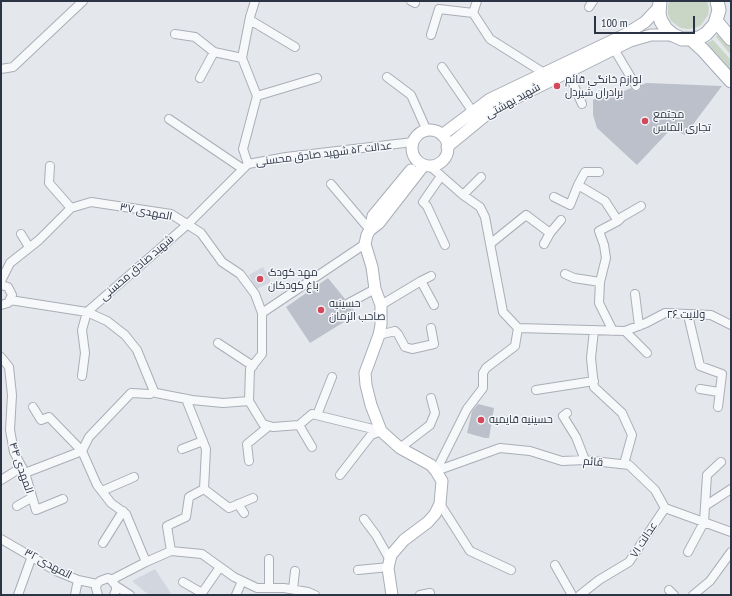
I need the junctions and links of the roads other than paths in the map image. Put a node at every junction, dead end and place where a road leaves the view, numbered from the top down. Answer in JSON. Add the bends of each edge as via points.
{"nodes":[{"id":1,"x":83,"y":1,"type":"edge"},
{"id":2,"x":255,"y":1,"type":"edge"},
{"id":3,"x":477,"y":1,"type":"edge"},
{"id":4,"x":717,"y":1,"type":"edge"},
{"id":5,"x":660,"y":4,"type":"edge"},
{"id":6,"x":473,"y":13,"type":"junction"},
{"id":7,"x":250,"y":20,"type":"junction"},
{"id":8,"x":716,"y":21,"type":"junction"},
{"id":9,"x":175,"y":34,"type":"dead end"},
{"id":10,"x":431,"y":35,"type":"dead end"},
{"id":11,"x":673,"y":35,"type":"junction"},
{"id":12,"x":691,"y":39,"type":"junction"},
{"id":13,"x":731,"y":39,"type":"edge"},
{"id":14,"x":295,"y":47,"type":"dead end"},
{"id":15,"x":614,"y":49,"type":"junction"},
{"id":16,"x":214,"y":52,"type":"junction"},
{"id":17,"x":242,"y":58,"type":"junction"},
{"id":18,"x":442,"y":67,"type":"dead end"},
{"id":19,"x":1,"y":69,"type":"edge"},
{"id":20,"x":568,"y":72,"type":"junction"},
{"id":21,"x":544,"y":74,"type":"junction"},
{"id":22,"x":387,"y":77,"type":"dead end"},
{"id":23,"x":200,"y":78,"type":"dead end"},
{"id":24,"x":317,"y":78,"type":"dead end"},
{"id":25,"x":731,"y":81,"type":"edge"},
{"id":26,"x":636,"y":86,"type":"dead end"},
{"id":27,"x":257,"y":96,"type":"junction"},
{"id":28,"x":582,"y":104,"type":"dead end"},
{"id":29,"x":473,"y":112,"type":"junction"},
{"id":30,"x":169,"y":119,"type":"dead end"},
{"id":31,"x":427,"y":131,"type":"junction"},
{"id":32,"x":442,"y":136,"type":"junction"},
{"id":33,"x":413,"y":142,"type":"junction"},
{"id":34,"x":448,"y":146,"type":"junction"},
{"id":35,"x":424,"y":164,"type":"junction"},
{"id":36,"x":50,"y":166,"type":"dead end"},
{"id":37,"x":245,"y":166,"type":"junction"},
{"id":38,"x":599,"y":172,"type":"dead end"},
{"id":39,"x":441,"y":176,"type":"junction"},
{"id":40,"x":481,"y":176,"type":"dead end"},
{"id":41,"x":331,"y":184,"type":"dead end"},
{"id":42,"x":578,"y":185,"type":"junction"},
{"id":43,"x":463,"y":195,"type":"junction"},
{"id":44,"x":554,"y":197,"type":"dead end"},
{"id":45,"x":641,"y":206,"type":"dead end"},
{"id":46,"x":71,"y":208,"type":"junction"},
{"id":47,"x":561,"y":220,"type":"dead end"},
{"id":48,"x":618,"y":221,"type":"junction"},
{"id":49,"x":188,"y":224,"type":"junction"},
{"id":50,"x":370,"y":230,"type":"junction"},
{"id":51,"x":550,"y":233,"type":"junction"},
{"id":52,"x":21,"y":234,"type":"dead end"},
{"id":53,"x":365,"y":244,"type":"junction"},
{"id":54,"x":490,"y":244,"type":"junction"},
{"id":55,"x":544,"y":244,"type":"dead end"},
{"id":56,"x":445,"y":245,"type":"dead end"},
{"id":57,"x":29,"y":247,"type":"junction"},
{"id":58,"x":565,"y":274,"type":"dead end"},
{"id":59,"x":431,"y":276,"type":"dead end"},
{"id":60,"x":1,"y":281,"type":"edge"},
{"id":61,"x":421,"y":281,"type":"junction"},
{"id":62,"x":600,"y":282,"type":"junction"},
{"id":63,"x":1,"y":285,"type":"edge"},
{"id":64,"x":375,"y":289,"type":"junction"},
{"id":65,"x":635,"y":294,"type":"dead end"},
{"id":66,"x":10,"y":300,"type":"junction"},
{"id":67,"x":347,"y":304,"type":"dead end"},
{"id":68,"x":1,"y":305,"type":"edge"},
{"id":69,"x":381,"y":305,"type":"junction"},
{"id":70,"x":434,"y":305,"type":"dead end"},
{"id":71,"x":87,"y":312,"type":"junction"},
{"id":72,"x":262,"y":313,"type":"junction"},
{"id":73,"x":688,"y":315,"type":"junction"},
{"id":74,"x":731,"y":325,"type":"edge"},
{"id":75,"x":639,"y":326,"type":"junction"},
{"id":76,"x":431,"y":328,"type":"dead end"},
{"id":77,"x":518,"y":328,"type":"junction"},
{"id":78,"x":594,"y":330,"type":"junction"},
{"id":79,"x":613,"y":331,"type":"junction"},
{"id":80,"x":625,"y":331,"type":"junction"},
{"id":81,"x":379,"y":335,"type":"junction"},
{"id":82,"x":218,"y":343,"type":"dead end"},
{"id":83,"x":647,"y":353,"type":"dead end"},
{"id":84,"x":1,"y":356,"type":"edge"},
{"id":85,"x":253,"y":366,"type":"junction"},
{"id":86,"x":82,"y":376,"type":"dead end"},
{"id":87,"x":332,"y":377,"type":"dead end"},
{"id":88,"x":594,"y":381,"type":"junction"},
{"id":89,"x":700,"y":389,"type":"dead end"},
{"id":90,"x":536,"y":390,"type":"dead end"},
{"id":91,"x":153,"y":392,"type":"junction"},
{"id":92,"x":720,"y":392,"type":"junction"},
{"id":93,"x":186,"y":398,"type":"junction"},
{"id":94,"x":431,"y":398,"type":"dead end"},
{"id":95,"x":249,"y":401,"type":"junction"},
{"id":96,"x":33,"y":407,"type":"dead end"},
{"id":97,"x":718,"y":407,"type":"dead end"},
{"id":98,"x":567,"y":413,"type":"dead end"},
{"id":99,"x":316,"y":415,"type":"junction"},
{"id":100,"x":299,"y":425,"type":"junction"},
{"id":101,"x":269,"y":426,"type":"junction"},
{"id":102,"x":381,"y":431,"type":"junction"},
{"id":103,"x":202,"y":441,"type":"junction"},
{"id":104,"x":312,"y":447,"type":"dead end"},
{"id":105,"x":400,"y":448,"type":"junction"},
{"id":106,"x":182,"y":449,"type":"dead end"},
{"id":107,"x":82,"y":451,"type":"junction"},
{"id":108,"x":585,"y":460,"type":"junction"},
{"id":109,"x":249,"y":461,"type":"dead end"},
{"id":110,"x":721,"y":462,"type":"dead end"},
{"id":111,"x":624,"y":464,"type":"junction"},
{"id":112,"x":24,"y":470,"type":"junction"},
{"id":113,"x":436,"y":471,"type":"junction"},
{"id":114,"x":340,"y":475,"type":"dead end"},
{"id":115,"x":134,"y":478,"type":"dead end"},
{"id":116,"x":1,"y":480,"type":"edge"},
{"id":117,"x":204,"y":489,"type":"junction"},
{"id":118,"x":731,"y":489,"type":"edge"},
{"id":119,"x":102,"y":491,"type":"junction"},
{"id":120,"x":32,"y":498,"type":"junction"},
{"id":121,"x":253,"y":498,"type":"dead end"},
{"id":122,"x":63,"y":499,"type":"dead end"},
{"id":123,"x":238,"y":504,"type":"junction"},
{"id":124,"x":440,"y":504,"type":"junction"},
{"id":125,"x":17,"y":506,"type":"dead end"},
{"id":126,"x":705,"y":506,"type":"junction"},
{"id":127,"x":665,"y":508,"type":"junction"},
{"id":128,"x":123,"y":511,"type":"junction"},
{"id":129,"x":244,"y":513,"type":"dead end"},
{"id":130,"x":364,"y":519,"type":"dead end"},
{"id":131,"x":704,"y":522,"type":"junction"},
{"id":132,"x":731,"y":532,"type":"edge"},
{"id":133,"x":1,"y":539,"type":"edge"},
{"id":134,"x":103,"y":543,"type":"dead end"},
{"id":135,"x":170,"y":551,"type":"junction"},
{"id":136,"x":688,"y":552,"type":"dead end"},
{"id":137,"x":731,"y":552,"type":"edge"},
{"id":138,"x":32,"y":556,"type":"junction"},
{"id":139,"x":270,"y":559,"type":"dead end"},
{"id":140,"x":146,"y":562,"type":"junction"},
{"id":141,"x":389,"y":563,"type":"junction"},
{"id":142,"x":555,"y":566,"type":"dead end"},
{"id":143,"x":220,"y":567,"type":"junction"},
{"id":144,"x":358,"y":570,"type":"dead end"},
{"id":145,"x":511,"y":570,"type":"dead end"},
{"id":146,"x":295,"y":571,"type":"dead end"},
{"id":147,"x":78,"y":580,"type":"junction"},
{"id":148,"x":242,"y":581,"type":"junction"},
{"id":149,"x":183,"y":582,"type":"dead end"},
{"id":150,"x":114,"y":583,"type":"junction"},
{"id":151,"x":97,"y":584,"type":"junction"},
{"id":152,"x":269,"y":588,"type":"junction"},
{"id":153,"x":292,"y":589,"type":"junction"},
{"id":154,"x":430,"y":593,"type":"dead end"},
{"id":155,"x":310,"y":594,"type":"edge"},
{"id":156,"x":18,"y":595,"type":"edge"},
{"id":157,"x":75,"y":595,"type":"edge"},
{"id":158,"x":98,"y":595,"type":"edge"},
{"id":159,"x":114,"y":595,"type":"edge"},
{"id":160,"x":130,"y":595,"type":"edge"},
{"id":161,"x":236,"y":595,"type":"edge"},
{"id":162,"x":392,"y":595,"type":"edge"},
{"id":163,"x":420,"y":595,"type":"edge"},
{"id":164,"x":572,"y":595,"type":"edge"},
{"id":165,"x":580,"y":595,"type":"edge"},
{"id":166,"x":693,"y":595,"type":"edge"}],
"edges":[{"from":1,"to":19,"type":"street","via":[[13,67]]},
{"from":2,"to":7,"type":"street"},
{"from":3,"to":6,"type":"street"},
{"from":4,"to":8,"type":"main road","via":[[719,10]]},
{"from":5,"to":11,"type":"main road","via":[[661,21]]},
{"from":5,"to":21,"type":"main road","name":"شهید بهشتی","via":[[645,22],[626,34]]},
{"from":6,"to":10,"type":"street","via":[[439,10]]},
{"from":6,"to":21,"type":"street","via":[[490,39]]},
{"from":7,"to":14,"type":"street"},
{"from":7,"to":17,"type":"street"},
{"from":8,"to":12,"type":"main road","via":[[706,34]]},
{"from":8,"to":13,"type":"main road"},
{"from":9,"to":16,"type":"street","via":[[195,37]]},
{"from":11,"to":12,"type":"main road"},
{"from":11,"to":15,"type":"main road","name":"شهید بهشتی","via":[[651,35]]},
{"from":12,"to":25,"type":"main road"},
{"from":15,"to":20,"type":"main road","name":"شهید بهشتی"},
{"from":15,"to":26,"type":"street"},
{"from":16,"to":17,"type":"street"},
{"from":16,"to":23,"type":"street"},
{"from":17,"to":27,"type":"street"},
{"from":18,"to":29,"type":"street"},
{"from":20,"to":28,"type":"street"},
{"from":20,"to":34,"type":"main road","name":"شهید بهشتی","via":[[492,110]]},
{"from":21,"to":29,"type":"main road","name":"شهید بهشتی","via":[[490,99]]},
{"from":22,"to":31,"type":"street","via":[[410,95]]},
{"from":24,"to":27,"type":"street"},
{"from":27,"to":37,"type":"street","via":[[243,149]]},
{"from":29,"to":32,"type":"main road","name":"شهید بهشتی"},
{"from":30,"to":37,"type":"street"},
{"from":31,"to":32,"type":"main road"},
{"from":31,"to":33,"type":"main road","via":[[418,134]]},
{"from":32,"to":34,"type":"main road"},
{"from":33,"to":35,"type":"main road","via":[[414,156]]},
{"from":33,"to":37,"type":"street","name":"عدالت ۵۲ شهید صادق محسنی","via":[[286,157]]},
{"from":34,"to":35,"type":"main road","via":[[445,158],[436,165]]},
{"from":35,"to":39,"type":"street"},
{"from":35,"to":50,"type":"main road","via":[[374,216]]},
{"from":36,"to":46,"type":"street","via":[[50,183]]},
{"from":37,"to":49,"type":"street","name":"عدالت ۵۲ شهید صادق محسنی"},
{"from":38,"to":42,"type":"street","via":[[585,172]]},
{"from":39,"to":43,"type":"street"},
{"from":39,"to":56,"type":"street","via":[[423,202]]},
{"from":40,"to":43,"type":"street"},
{"from":41,"to":50,"type":"street"},
{"from":42,"to":44,"type":"street","via":[[570,205]]},
{"from":42,"to":48,"type":"street","via":[[605,201]]},
{"from":43,"to":54,"type":"street","via":[[480,207]]},
{"from":45,"to":48,"type":"street"},
{"from":46,"to":49,"type":"street","name":"المهدی ۳۷","via":[[91,202],[171,214]]},
{"from":46,"to":57,"type":"street","name":"المهدی ۳۷"},
{"from":47,"to":51,"type":"street"},
{"from":48,"to":62,"type":"street","via":[[599,231],[606,258]]},
{"from":49,"to":71,"type":"street","name":"شهید صادق محسنی"},
{"from":49,"to":72,"type":"street","name":"المهدی ۳۷","via":[[201,233],[222,262],[240,274],[255,294]]},
{"from":50,"to":53,"type":"main road"},
{"from":51,"to":54,"type":"street","via":[[526,215]]},
{"from":51,"to":55,"type":"street"},
{"from":52,"to":57,"type":"street"},
{"from":53,"to":64,"type":"main road"},
{"from":53,"to":72,"type":"street"},
{"from":54,"to":77,"type":"street","via":[[503,312]]},
{"from":57,"to":60,"type":"street","name":"المهدی ۳۷","via":[[10,263]]},
{"from":58,"to":62,"type":"street"},
{"from":59,"to":61,"type":"street"},
{"from":61,"to":69,"type":"street"},
{"from":61,"to":70,"type":"street"},
{"from":62,"to":79,"type":"street","via":[[599,303]]},
{"from":63,"to":66,"type":"street","via":[[10,289]]},
{"from":64,"to":67,"type":"street"},
{"from":64,"to":69,"type":"main road"},
{"from":65,"to":75,"type":"street"},
{"from":66,"to":68,"type":"street"},
{"from":66,"to":71,"type":"street"},
{"from":69,"to":81,"type":"main road"},
{"from":71,"to":86,"type":"street","via":[[82,330],[85,353]]},
{"from":71,"to":91,"type":"street","via":[[107,321],[125,335],[137,350]]},
{"from":72,"to":85,"type":"street","name":"المهدی ۳۷","via":[[262,354]]},
{"from":73,"to":74,"type":"street","name":"ولایت ۲۶","via":[[711,316]]},
{"from":73,"to":75,"type":"street","name":"ولایت ۲۶","via":[[665,313]]},
{"from":73,"to":92,"type":"street","via":[[700,366],[722,374]]},
{"from":75,"to":80,"type":"street","name":"ولایت ۲۶"},
{"from":76,"to":81,"type":"street","via":[[434,344],[412,349],[405,347],[394,330]]},
{"from":77,"to":78,"type":"street","name":"ولایت ۲۶"},
{"from":77,"to":113,"type":"street","via":[[515,346],[483,373],[483,388],[467,409]]},
{"from":78,"to":79,"type":"street","name":"ولایت ۲۶"},
{"from":78,"to":88,"type":"street","via":[[590,358]]},
{"from":79,"to":80,"type":"street","name":"ولایت ۲۶"},
{"from":80,"to":83,"type":"street"},
{"from":81,"to":102,"type":"main road","via":[[365,373],[369,398]]},
{"from":82,"to":85,"type":"street"},
{"from":84,"to":112,"type":"street","name":"المهدی ۴۴","via":[[9,367],[12,395],[10,430],[14,452]]},
{"from":85,"to":95,"type":"street","via":[[250,369]]},
{"from":87,"to":99,"type":"street"},
{"from":88,"to":90,"type":"street"},
{"from":88,"to":111,"type":"street","via":[[594,387],[622,413],[632,435]]},
{"from":89,"to":92,"type":"street"},
{"from":91,"to":93,"type":"street"},
{"from":91,"to":107,"type":"street","via":[[131,393],[89,437]]},
{"from":92,"to":97,"type":"street"},
{"from":93,"to":95,"type":"street","via":[[222,404]]},
{"from":93,"to":103,"type":"street"},
{"from":94,"to":105,"type":"street","via":[[435,413],[430,425]]},
{"from":95,"to":101,"type":"street","via":[[263,424]]},
{"from":96,"to":107,"type":"street","via":[[40,420],[49,417]]},
{"from":98,"to":108,"type":"street","via":[[563,416],[576,437]]},
{"from":99,"to":100,"type":"street","via":[[312,414]]},
{"from":99,"to":102,"type":"street"},
{"from":100,"to":101,"type":"street"},
{"from":100,"to":104,"type":"street"},
{"from":101,"to":109,"type":"street","via":[[247,444]]},
{"from":102,"to":105,"type":"main road"},
{"from":102,"to":114,"type":"street","via":[[371,435]]},
{"from":103,"to":106,"type":"street"},
{"from":103,"to":117,"type":"street","via":[[206,449]]},
{"from":105,"to":113,"type":"main road","via":[[431,465]]},
{"from":107,"to":112,"type":"street"},
{"from":107,"to":119,"type":"street"},
{"from":108,"to":111,"type":"street","name":"قائم"},
{"from":108,"to":113,"type":"street","name":"قائم","via":[[562,461],[530,451],[500,448]]},
{"from":110,"to":126,"type":"street","via":[[707,475]]},
{"from":111,"to":127,"type":"street","name":"قائم","via":[[629,465],[655,490]]},
{"from":112,"to":116,"type":"street"},
{"from":112,"to":120,"type":"street","name":"المهدی ۴۴"},
{"from":113,"to":124,"type":"main road","via":[[442,482]]},
{"from":115,"to":119,"type":"street"},
{"from":117,"to":123,"type":"street","via":[[229,508]]},
{"from":117,"to":135,"type":"street","via":[[189,497],[186,517],[167,526]]},
{"from":118,"to":126,"type":"street"},
{"from":119,"to":128,"type":"street","via":[[111,503]]},
{"from":120,"to":122,"type":"street","name":"المهدی ۴۴","via":[[36,510]]},
{"from":120,"to":125,"type":"street"},
{"from":121,"to":123,"type":"street"},
{"from":123,"to":129,"type":"street"},
{"from":124,"to":141,"type":"main road","via":[[428,522],[404,540],[391,555]]},
{"from":124,"to":145,"type":"street","via":[[470,551]]},
{"from":126,"to":131,"type":"street"},
{"from":127,"to":131,"type":"street"},
{"from":127,"to":165,"type":"street","name":"عدالت ۷۱","via":[[629,562]]},
{"from":128,"to":134,"type":"street"},
{"from":128,"to":140,"type":"street"},
{"from":130,"to":141,"type":"street","via":[[376,535]]},
{"from":131,"to":132,"type":"street"},
{"from":131,"to":136,"type":"street"},
{"from":133,"to":138,"type":"street","name":"المهدی ۳۲"},
{"from":135,"to":140,"type":"street"},
{"from":135,"to":143,"type":"street","via":[[202,554]]},
{"from":137,"to":166,"type":"street","via":[[710,581]]},
{"from":138,"to":147,"type":"street","name":"المهدی ۳۲","via":[[56,571]]},
{"from":138,"to":156,"type":"street"},
{"from":139,"to":152,"type":"street"},
{"from":140,"to":150,"type":"street"},
{"from":141,"to":144,"type":"street"},
{"from":141,"to":162,"type":"main road"},
{"from":142,"to":164,"type":"street"},
{"from":143,"to":148,"type":"street"},
{"from":143,"to":149,"type":"street","via":[[202,593]]},
{"from":146,"to":153,"type":"street"},
{"from":147,"to":151,"type":"street","name":"المهدی ۳۲"},
{"from":147,"to":157,"type":"street"},
{"from":148,"to":152,"type":"street","via":[[257,588]]},
{"from":148,"to":161,"type":"street"},
{"from":150,"to":151,"type":"street","via":[[103,579]]},
{"from":150,"to":159,"type":"street"},
{"from":150,"to":160,"type":"street"},
{"from":151,"to":158,"type":"street"},
{"from":152,"to":153,"type":"street"},
{"from":153,"to":155,"type":"street"},
{"from":154,"to":163,"type":"street"}]}
